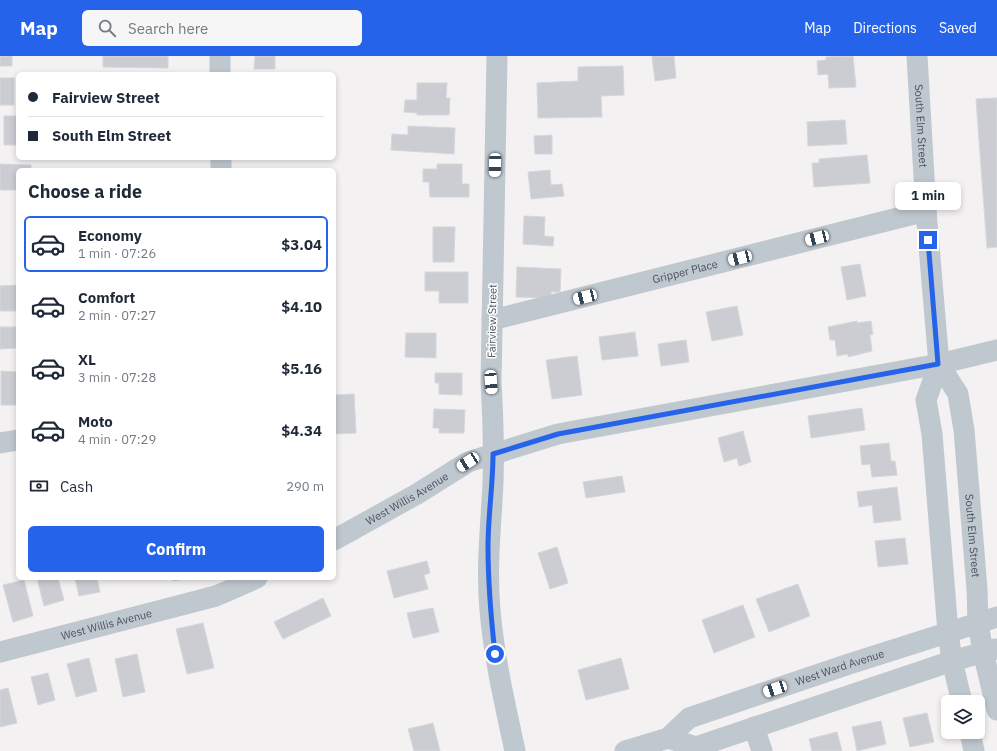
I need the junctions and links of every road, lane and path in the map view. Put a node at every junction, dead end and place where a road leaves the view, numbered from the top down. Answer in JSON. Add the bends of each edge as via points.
{"nodes":[{"id":1,"x":220,"y":56,"type":"edge"},
{"id":2,"x":497,"y":56,"type":"edge"},
{"id":3,"x":917,"y":56,"type":"edge"},
{"id":4,"x":220,"y":72,"type":"edge"},
{"id":5,"x":926,"y":211,"type":"junction"},
{"id":6,"x":492,"y":320,"type":"junction"},
{"id":7,"x":997,"y":350,"type":"edge"},
{"id":8,"x":938,"y":364,"type":"junction"},
{"id":9,"x":16,"y":440,"type":"edge"},
{"id":10,"x":0,"y":443,"type":"edge"},
{"id":11,"x":493,"y":454,"type":"junction"},
{"id":12,"x":336,"y":539,"type":"edge"},
{"id":13,"x":247,"y":580,"type":"edge"},
{"id":14,"x":233,"y":583,"type":"edge"},
{"id":15,"x":988,"y":620,"type":"edge"},
{"id":16,"x":948,"y":632,"type":"junction"},
{"id":17,"x":990,"y":650,"type":"edge"},
{"id":18,"x":0,"y":652,"type":"edge"},
{"id":19,"x":952,"y":661,"type":"junction"},
{"id":20,"x":960,"y":695,"type":"edge"},
{"id":21,"x":997,"y":710,"type":"edge"},
{"id":22,"x":754,"y":727,"type":"junction"},
{"id":23,"x":668,"y":738,"type":"junction"},
{"id":24,"x":971,"y":739,"type":"edge"},
{"id":25,"x":515,"y":751,"type":"edge"},
{"id":26,"x":625,"y":751,"type":"edge"},
{"id":27,"x":762,"y":751,"type":"edge"},
{"id":28,"x":974,"y":751,"type":"edge"}],
"edges":[{"from":1,"to":4,"type":"street"},
{"from":2,"to":6,"type":"street","name":"Fairview Street"},
{"from":3,"to":5,"type":"street","name":"South Elm Street"},
{"from":5,"to":6,"type":"street","name":"Gripper Place"},
{"from":5,"to":8,"type":"street","name":"South Elm Street"},
{"from":6,"to":11,"type":"street","name":"Fairview Street"},
{"from":7,"to":8,"type":"street","name":"West Willis Avenue"},
{"from":8,"to":11,"type":"street","name":"West Willis Avenue","via":[[558,434]]},
{"from":8,"to":15,"type":"street","name":"South Elm Street","via":[[958,394],[964,430],[977,589]]},
{"from":8,"to":16,"type":"street","name":"South Elm Street","via":[[926,400],[932,434]]},
{"from":9,"to":10,"type":"street"},
{"from":11,"to":12,"type":"street","name":"West Willis Avenue","via":[[468,462],[418,494]]},
{"from":11,"to":25,"type":"street","name":"Fairview Street","via":[[488,545],[490,610],[497,668]]},
{"from":13,"to":14,"type":"street","name":"West Willis Avenue"},
{"from":14,"to":18,"type":"street","name":"West Willis Avenue","via":[[216,596]]},
{"from":15,"to":16,"type":"street","name":"West Ward Avenue"},
{"from":15,"to":17,"type":"street","name":"South Elm Street"},
{"from":16,"to":19,"type":"street","name":"South Elm Street"},
{"from":16,"to":23,"type":"street","name":"West Ward Avenue","via":[[688,718]]},
{"from":17,"to":19,"type":"street"},
{"from":17,"to":21,"type":"street","name":"South Elm Street"},
{"from":19,"to":20,"type":"street","name":"South Elm Street"},
{"from":19,"to":22,"type":"street"},
{"from":22,"to":23,"type":"street","via":[[696,747]]},
{"from":22,"to":27,"type":"street"},
{"from":23,"to":26,"type":"street","name":"West Ward Avenue"},
{"from":24,"to":28,"type":"street"}]}
